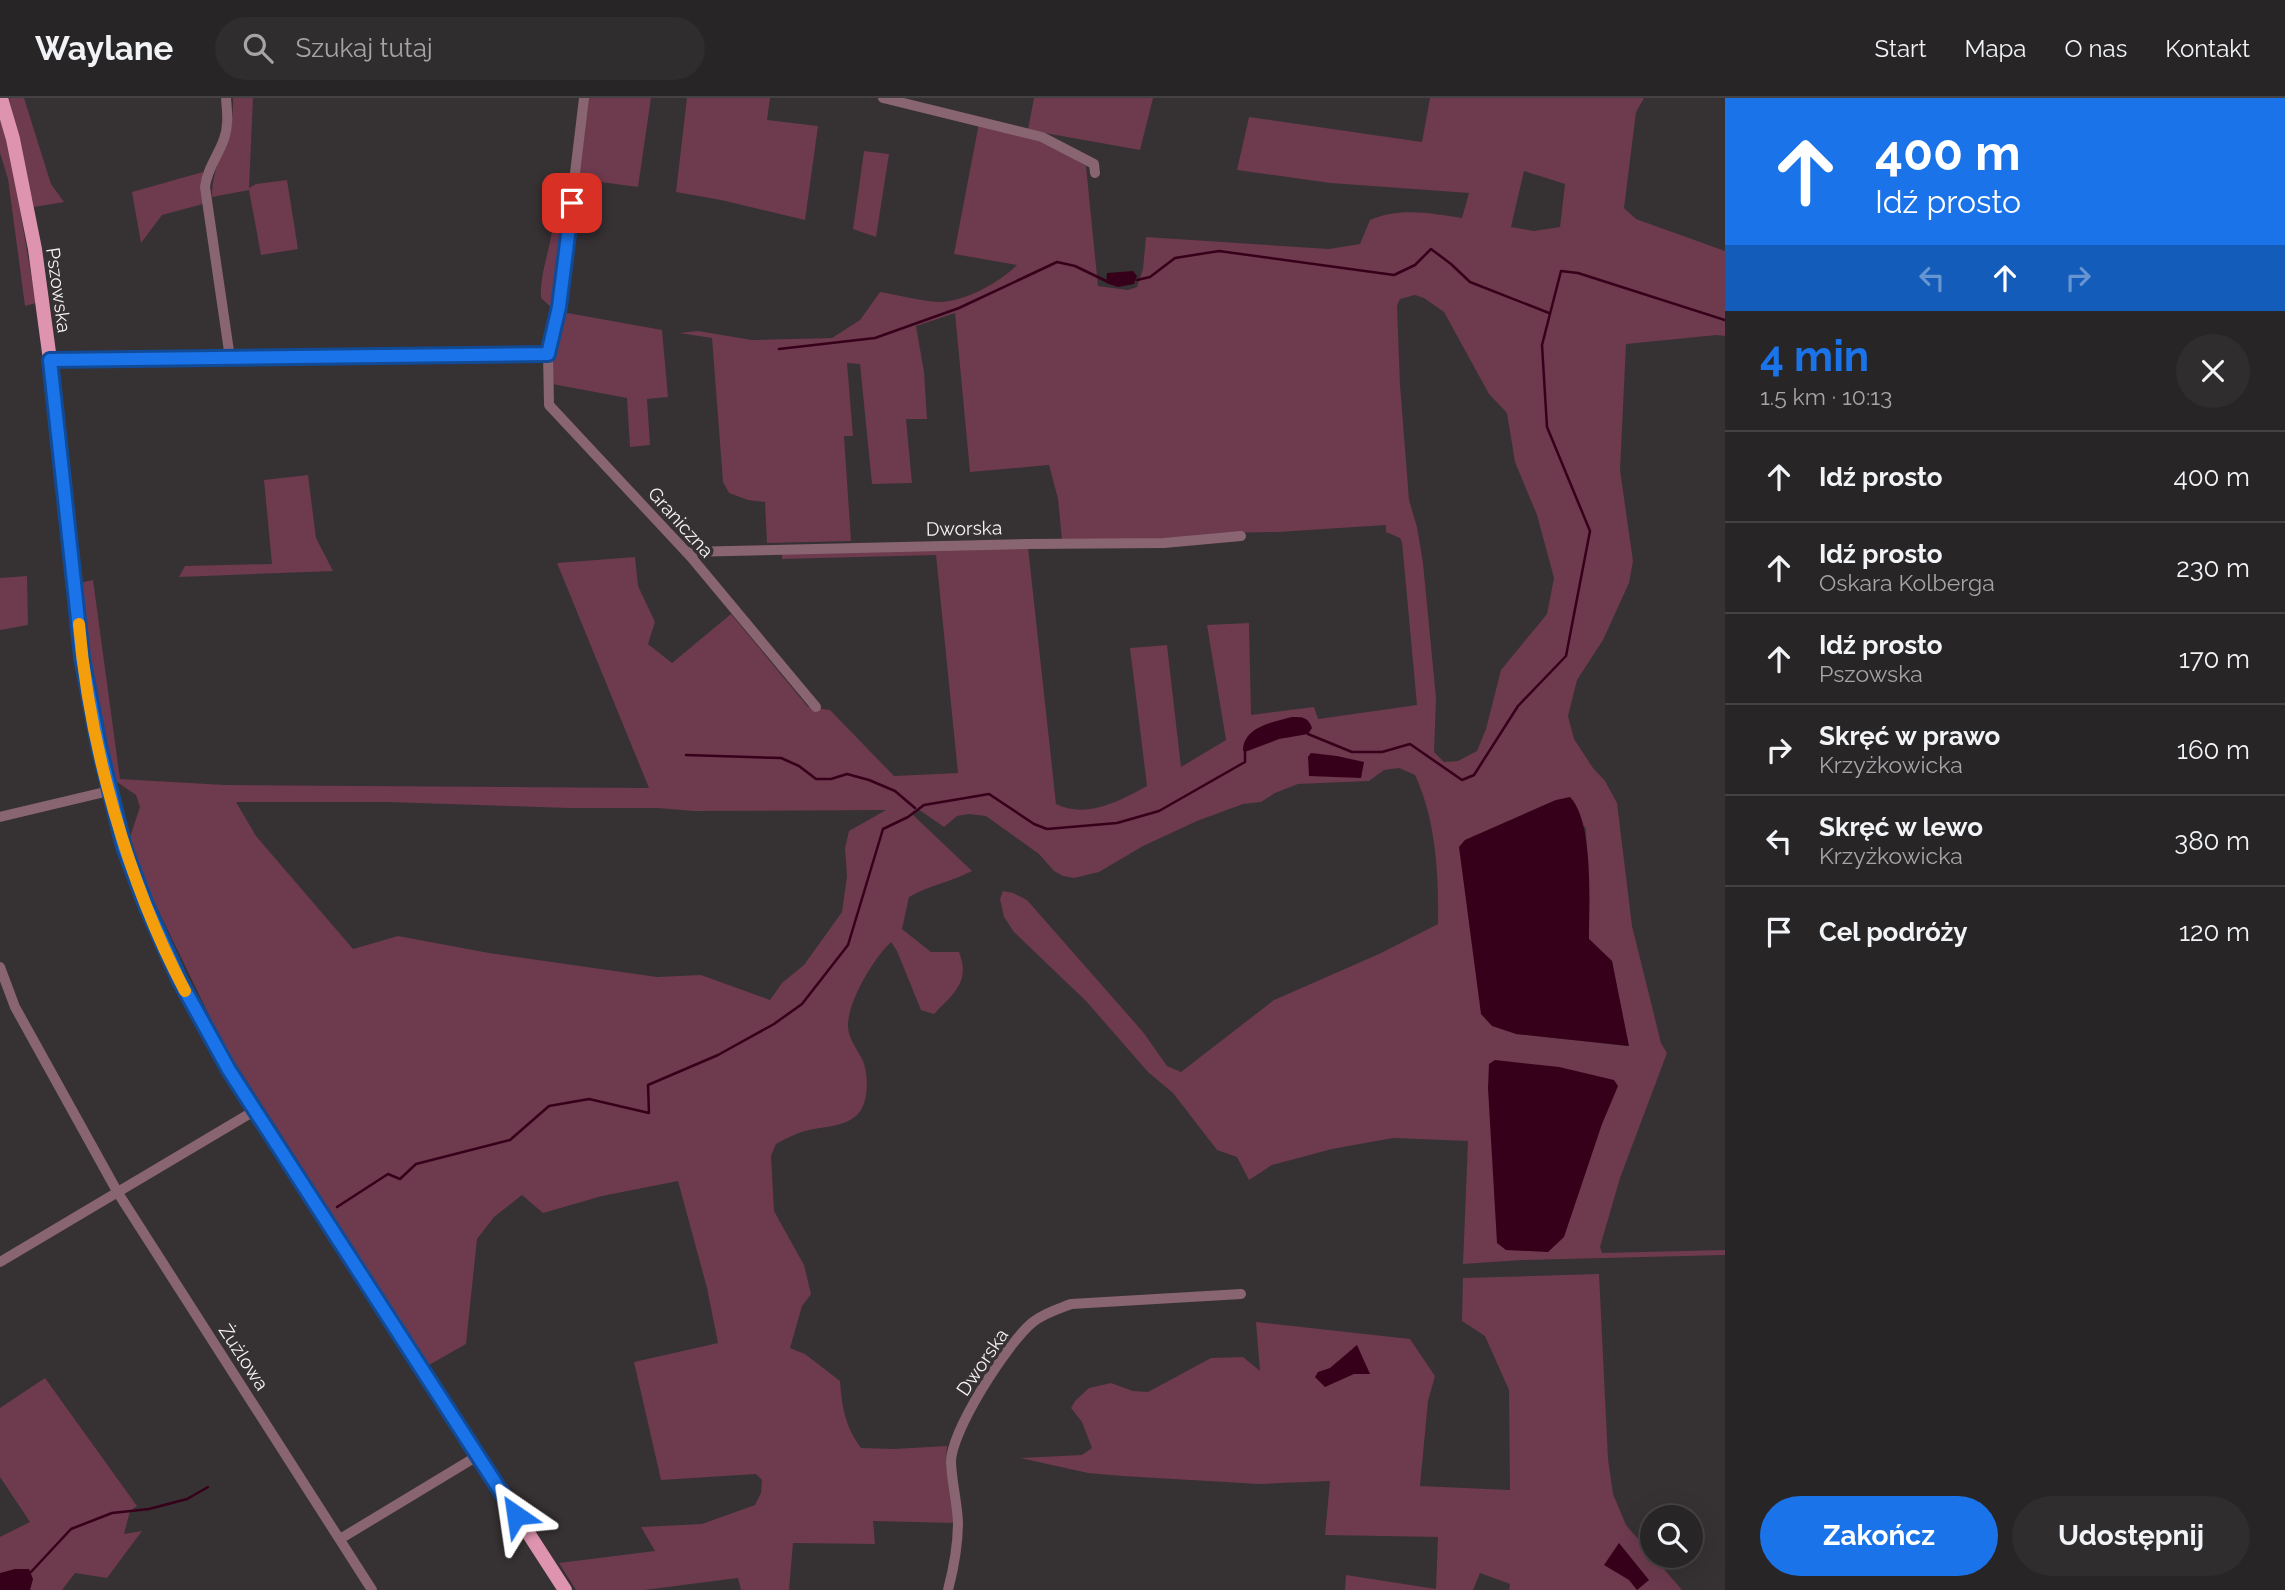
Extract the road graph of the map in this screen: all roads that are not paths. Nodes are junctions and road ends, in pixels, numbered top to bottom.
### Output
1 (1, 98) edge
2 (226, 98) edge
3 (584, 98) edge
4 (883, 98) edge
5 (1095, 173) dead end
6 (548, 354) junction
7 (229, 358) junction
8 (50, 360) junction
9 (1241, 536) dead end
10 (686, 552) junction
11 (816, 707) dead end
12 (109, 791) junction
13 (0, 817) edge
14 (0, 967) edge
15 (254, 1111) junction
16 (118, 1193) junction
17 (0, 1262) edge
18 (1241, 1294) dead end
19 (479, 1455) junction
20 (340, 1539) junction
21 (372, 1590) edge
22 (565, 1590) edge
23 (948, 1590) edge

1 - 8 main road, Pszowska
2 - 7 street
3 - 6 street, Graniczna
4 - 5 street
6 - 7 street
6 - 10 street, Graniczna
7 - 8 street
8 - 12 main road, Pszowska
9 - 10 street, Dworska
10 - 11 street, Graniczna
12 - 13 street
12 - 15 main road, Pszowska
14 - 16 street, Żużlowa
15 - 16 street
15 - 19 main road, Pszowska
16 - 17 street
16 - 20 street, Żużlowa
18 - 23 street, Dworska
19 - 20 street
19 - 22 main road, Pszowska
20 - 21 street, Żużlowa

